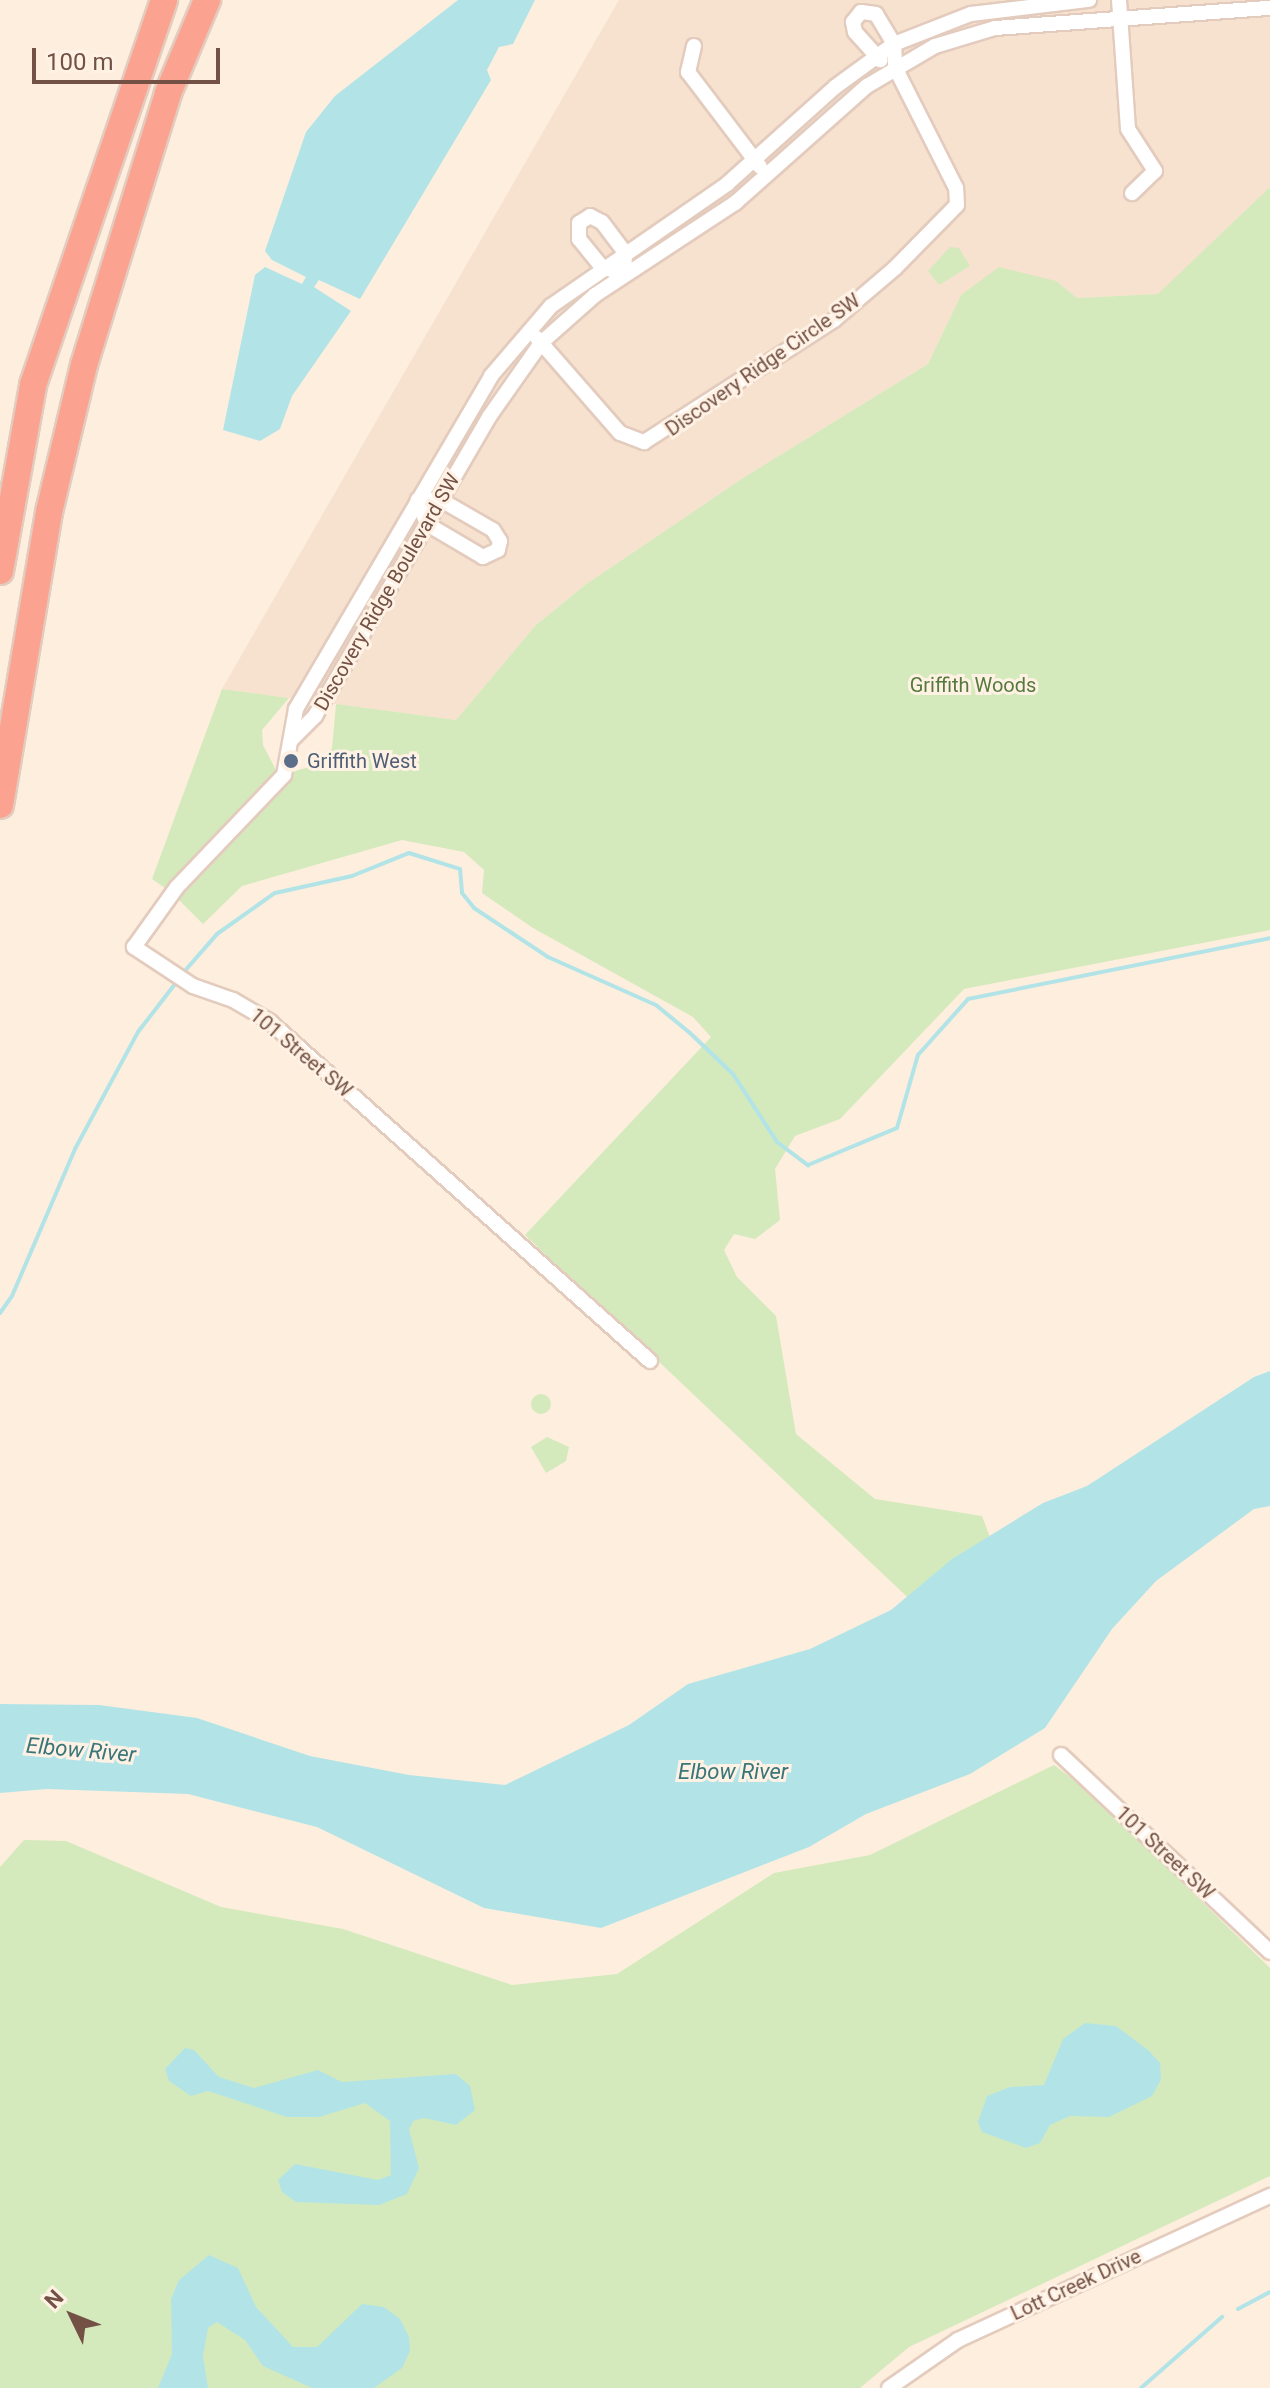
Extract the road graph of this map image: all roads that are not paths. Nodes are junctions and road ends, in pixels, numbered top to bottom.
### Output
1 (164, 0) edge
2 (207, 0) edge
3 (1089, 0) edge
4 (1119, 0) edge
5 (1270, 8) edge
6 (1121, 18) junction
7 (894, 44) junction
8 (694, 46) dead end
9 (874, 57) junction
10 (895, 67) junction
11 (755, 161) junction
12 (768, 177) junction
13 (1132, 193) dead end
14 (625, 252) junction
15 (601, 266) junction
16 (624, 275) junction
17 (528, 328) junction
18 (541, 343) junction
19 (418, 500) junction
20 (441, 500) junction
21 (427, 524) junction
22 (0, 571) edge
23 (292, 739) junction
24 (0, 805) edge
25 (650, 1361) dead end
26 (1061, 1755) dead end
27 (1270, 1952) edge
28 (1270, 2196) edge
29 (889, 2388) edge

1 - 22 highway
2 - 24 highway
3 - 7 street, Discovery Ridge Boulevard SW
4 - 6 street
5 - 6 street, Discovery Ridge Boulevard SW
6 - 10 street, Discovery Ridge Boulevard SW
6 - 13 street
7 - 9 street, Discovery Ridge Boulevard SW
7 - 9 street
7 - 10 street
8 - 11 street
9 - 10 street
9 - 11 street, Discovery Ridge Boulevard SW
10 - 12 street, Discovery Ridge Boulevard SW
10 - 18 street, Discovery Ridge Circle SW
11 - 12 street
11 - 14 street, Discovery Ridge Boulevard SW
12 - 16 street, Discovery Ridge Boulevard SW
14 - 15 street, Discovery Ridge Boulevard SW
14 - 15 street
14 - 16 street
15 - 16 street
15 - 17 street, Discovery Ridge Boulevard SW
16 - 18 street, Discovery Ridge Boulevard SW
17 - 18 street, Discovery Ridge Circle SW
17 - 19 street, Discovery Ridge Boulevard SW
18 - 20 street, Discovery Ridge Boulevard SW
19 - 20 street
19 - 21 street
19 - 23 street, Discovery Ridge Boulevard SW
20 - 21 street, Discovery Ridge Boulevard SW
20 - 21 street
21 - 23 street, Discovery Ridge Boulevard SW
23 - 25 street, 101 Street SW
26 - 27 street, 101 Street SW
28 - 29 street, Lott Creek Drive

